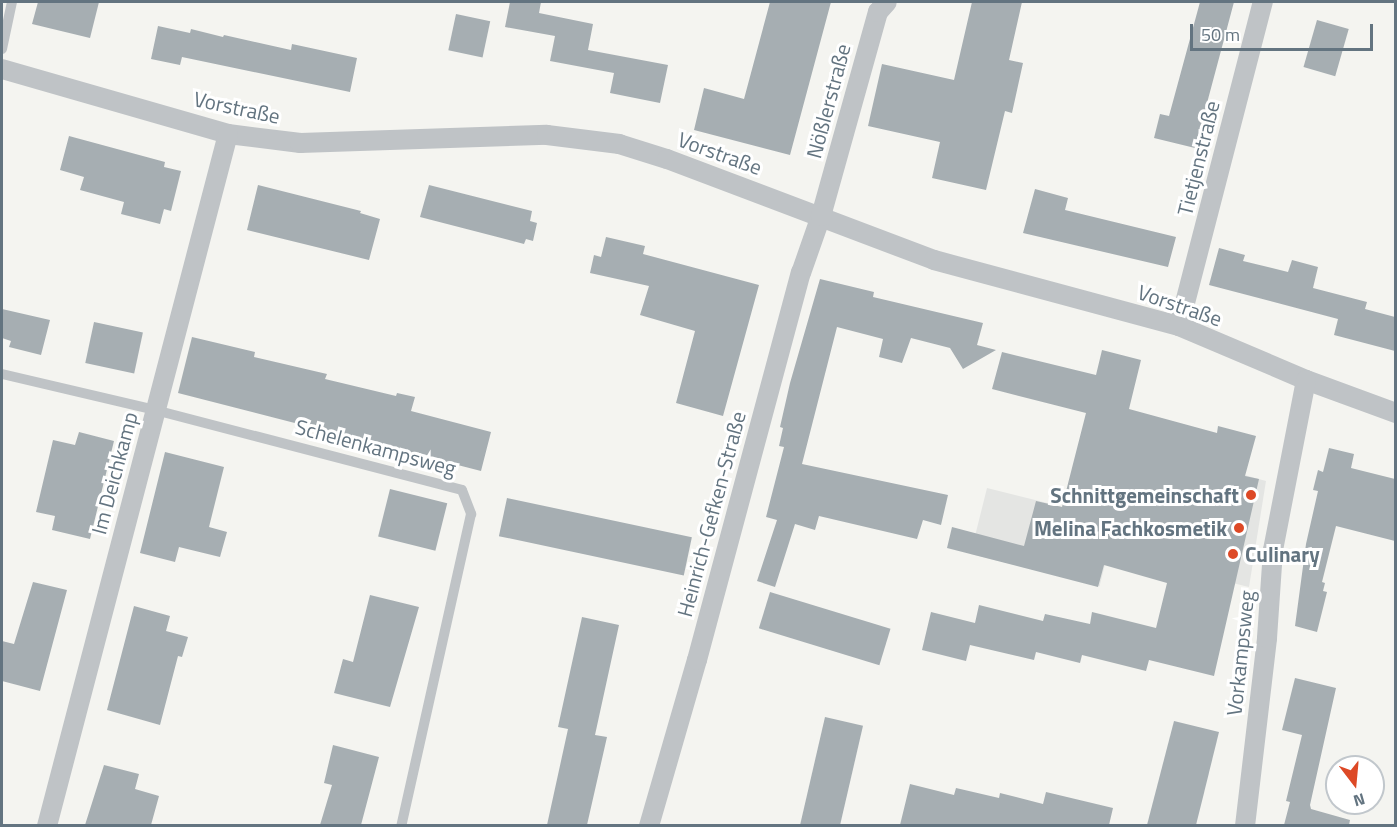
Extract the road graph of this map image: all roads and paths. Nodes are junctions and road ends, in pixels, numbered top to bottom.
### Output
1 (12, 2) edge
2 (886, 2) edge
3 (1263, 2) edge
4 (2, 49) edge
5 (2, 69) edge
6 (228, 134) junction
7 (821, 216) junction
8 (1179, 326) junction
9 (2, 374) edge
10 (1306, 381) junction
11 (155, 410) junction
12 (1395, 413) edge
13 (47, 825) edge
14 (401, 825) edge
15 (649, 825) edge
16 (1245, 825) edge

1 - 4 lane
2 - 7 street, Nößlerstraße
3 - 8 street, Tietjenstraße
5 - 6 street, Vorstraße
6 - 7 street, Vorstraße
6 - 11 street, Im Deichkamp
7 - 8 street, Vorstraße
7 - 15 street, Heinrich-Gefken-Straße
8 - 10 street, Vorstraße
9 - 11 lane
10 - 12 street, Vorstraße
10 - 16 street, Vorkampsweg
11 - 13 street, Im Deichkamp
11 - 14 lane, Schelenkampsweg

